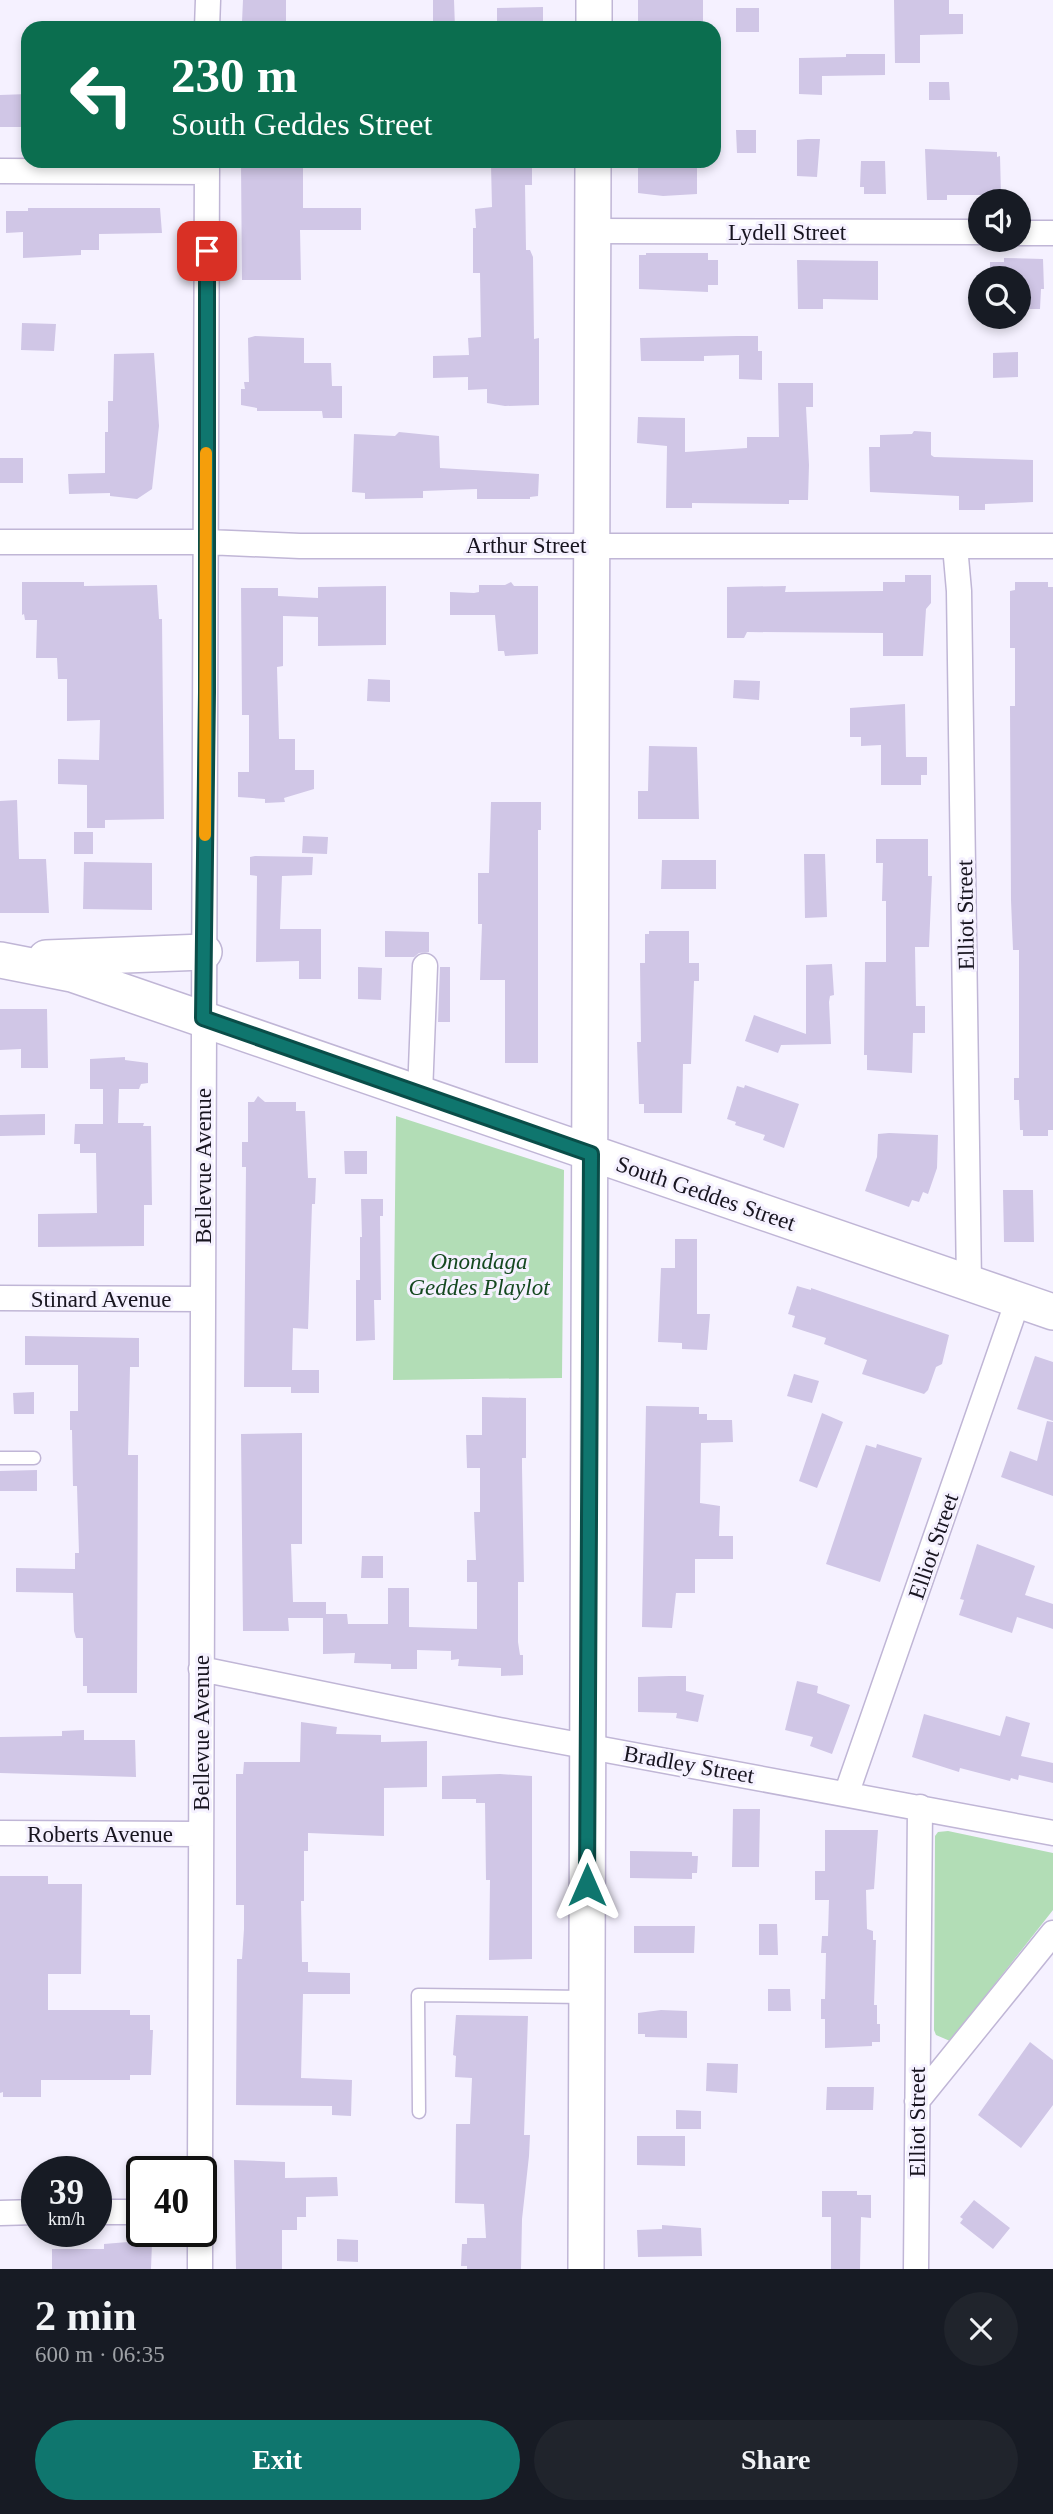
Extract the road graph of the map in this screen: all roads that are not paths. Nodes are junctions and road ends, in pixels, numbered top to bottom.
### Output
1 (208, 0) edge
2 (594, 0) edge
3 (208, 21) edge
4 (594, 21) edge
5 (124, 168) edge
6 (207, 168) edge
7 (593, 168) edge
8 (0, 171) edge
9 (593, 231) junction
10 (968, 232) edge
11 (1031, 233) edge
12 (1053, 233) edge
13 (0, 542) edge
14 (206, 542) junction
15 (592, 544) junction
16 (955, 546) junction
17 (1053, 546) edge
18 (204, 952) junction
19 (5, 960) edge
20 (425, 966) dead end
21 (203, 1018) junction
22 (420, 1094) junction
23 (591, 1154) junction
24 (969, 1284) junction
25 (0, 1298) edge
26 (203, 1299) junction
27 (1018, 1300) junction
28 (1053, 1312) edge
29 (0, 1458) edge
30 (34, 1458) dead end
31 (201, 1669) junction
32 (588, 1745) junction
33 (847, 1792) junction
34 (920, 1807) junction
35 (0, 1833) edge
36 (1053, 1833) edge
37 (200, 1834) junction
38 (1053, 1933) edge
39 (587, 1997) junction
40 (917, 2101) junction
41 (419, 2112) dead end
42 (200, 2156) edge
43 (21, 2212) edge
44 (0, 2213) edge
45 (200, 2247) edge
46 (201, 2269) edge
47 (586, 2269) edge
48 (916, 2269) edge

1 - 3 street
2 - 4 main road
5 - 8 street
6 - 14 street, Bellevue Avenue
7 - 9 main road
9 - 10 street, Lydell Street
9 - 15 main road
11 - 12 street
13 - 14 street, Arthur Street
14 - 15 street, Arthur Street
14 - 18 street, Bellevue Avenue
15 - 16 street, Arthur Street
15 - 23 main road
16 - 17 street, Arthur Street
16 - 24 street, Elliot Street
18 - 19 main road
18 - 21 street, Bellevue Avenue
19 - 21 main road, South Geddes Street
20 - 22 street
21 - 22 main road, South Geddes Street
21 - 26 street, Bellevue Avenue
22 - 23 main road, South Geddes Street
23 - 24 main road, South Geddes Street
23 - 32 main road
24 - 27 main road, South Geddes Street
25 - 26 street, Stinard Avenue
26 - 31 street, Bellevue Avenue
27 - 28 main road, South Geddes Street
27 - 33 street, Elliot Street
29 - 30 lane
31 - 32 street, Bradley Street
31 - 37 street, Bellevue Avenue
32 - 33 street, Bradley Street
32 - 39 main road
33 - 34 street, Bradley Street
34 - 36 street, Bradley Street
34 - 40 street, Elliot Street
35 - 37 street, Roberts Avenue
37 - 42 street, Bellevue Avenue
38 - 40 street
39 - 41 lane
39 - 47 main road
40 - 48 street, Elliot Street
43 - 44 street
45 - 46 street

